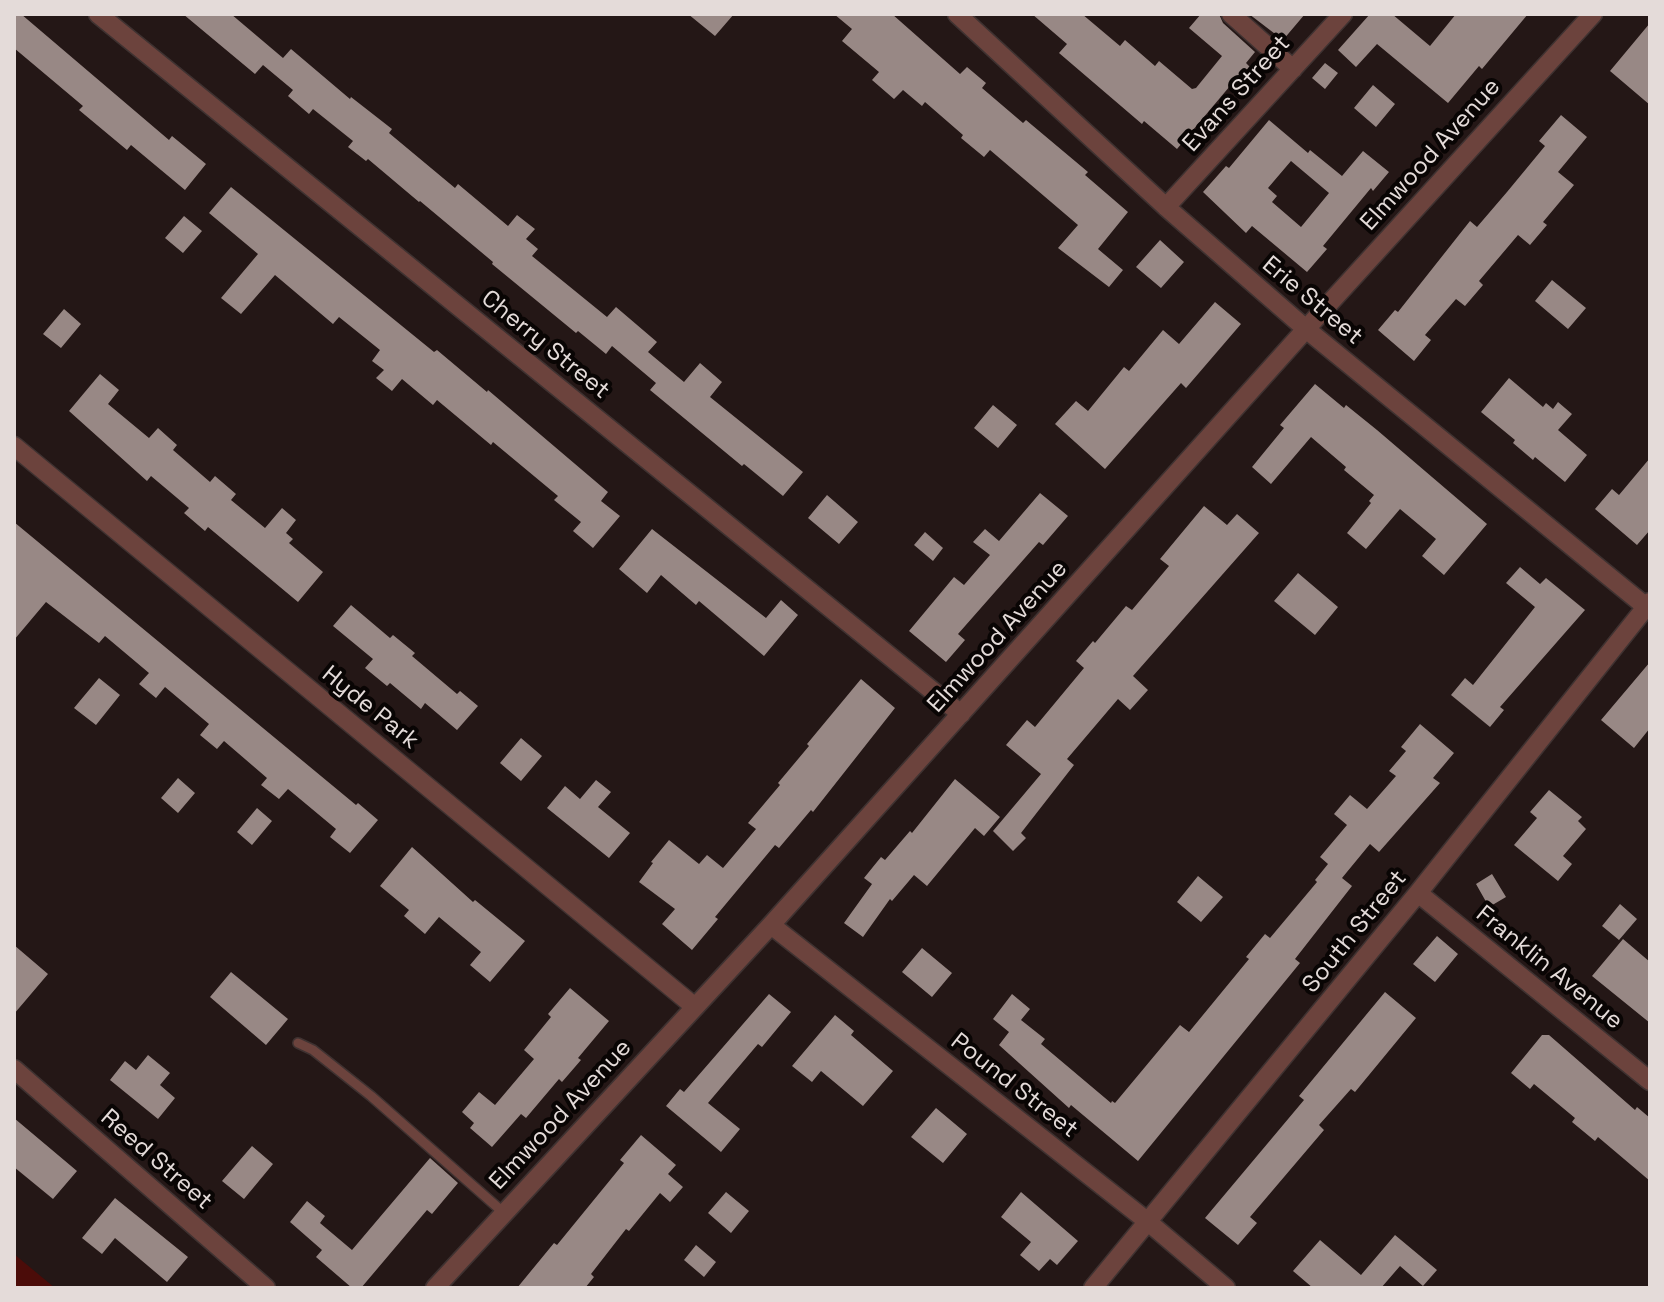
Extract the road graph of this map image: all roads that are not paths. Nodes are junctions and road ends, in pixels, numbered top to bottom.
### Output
1 (98, 14) edge
2 (957, 14) edge
3 (1231, 14) edge
4 (1343, 14) edge
5 (1593, 14) edge
6 (1293, 69) junction
7 (1166, 207) junction
8 (1306, 329) junction
9 (14, 446) edge
10 (1649, 606) edge
11 (961, 714) junction
12 (1418, 893) junction
13 (771, 925) junction
14 (695, 1007) junction
15 (298, 1043) dead end
16 (14, 1069) edge
17 (1650, 1081) edge
18 (504, 1213) junction
19 (1147, 1221) junction
20 (266, 1288) edge
21 (435, 1288) edge
22 (1093, 1288) edge
23 (1226, 1288) edge

1 - 11 street, Cherry Street
2 - 7 street, Erie Street
3 - 6 street
4 - 6 street, Evans Street
5 - 8 street, Elmwood Avenue
6 - 7 street, Evans Street
7 - 8 street, Erie Street
8 - 10 street, Erie Street
8 - 11 street, Elmwood Avenue
9 - 14 street, Hyde Park
10 - 12 street, South Street
11 - 13 street, Elmwood Avenue
12 - 17 street, Franklin Avenue
12 - 19 street, South Street
13 - 14 street, Elmwood Avenue
13 - 19 street, Pound Street
14 - 18 street, Elmwood Avenue
15 - 18 lane
16 - 20 street, Reed Street
18 - 21 street, Elmwood Avenue
19 - 22 street, South Street
19 - 23 street, Pound Street

